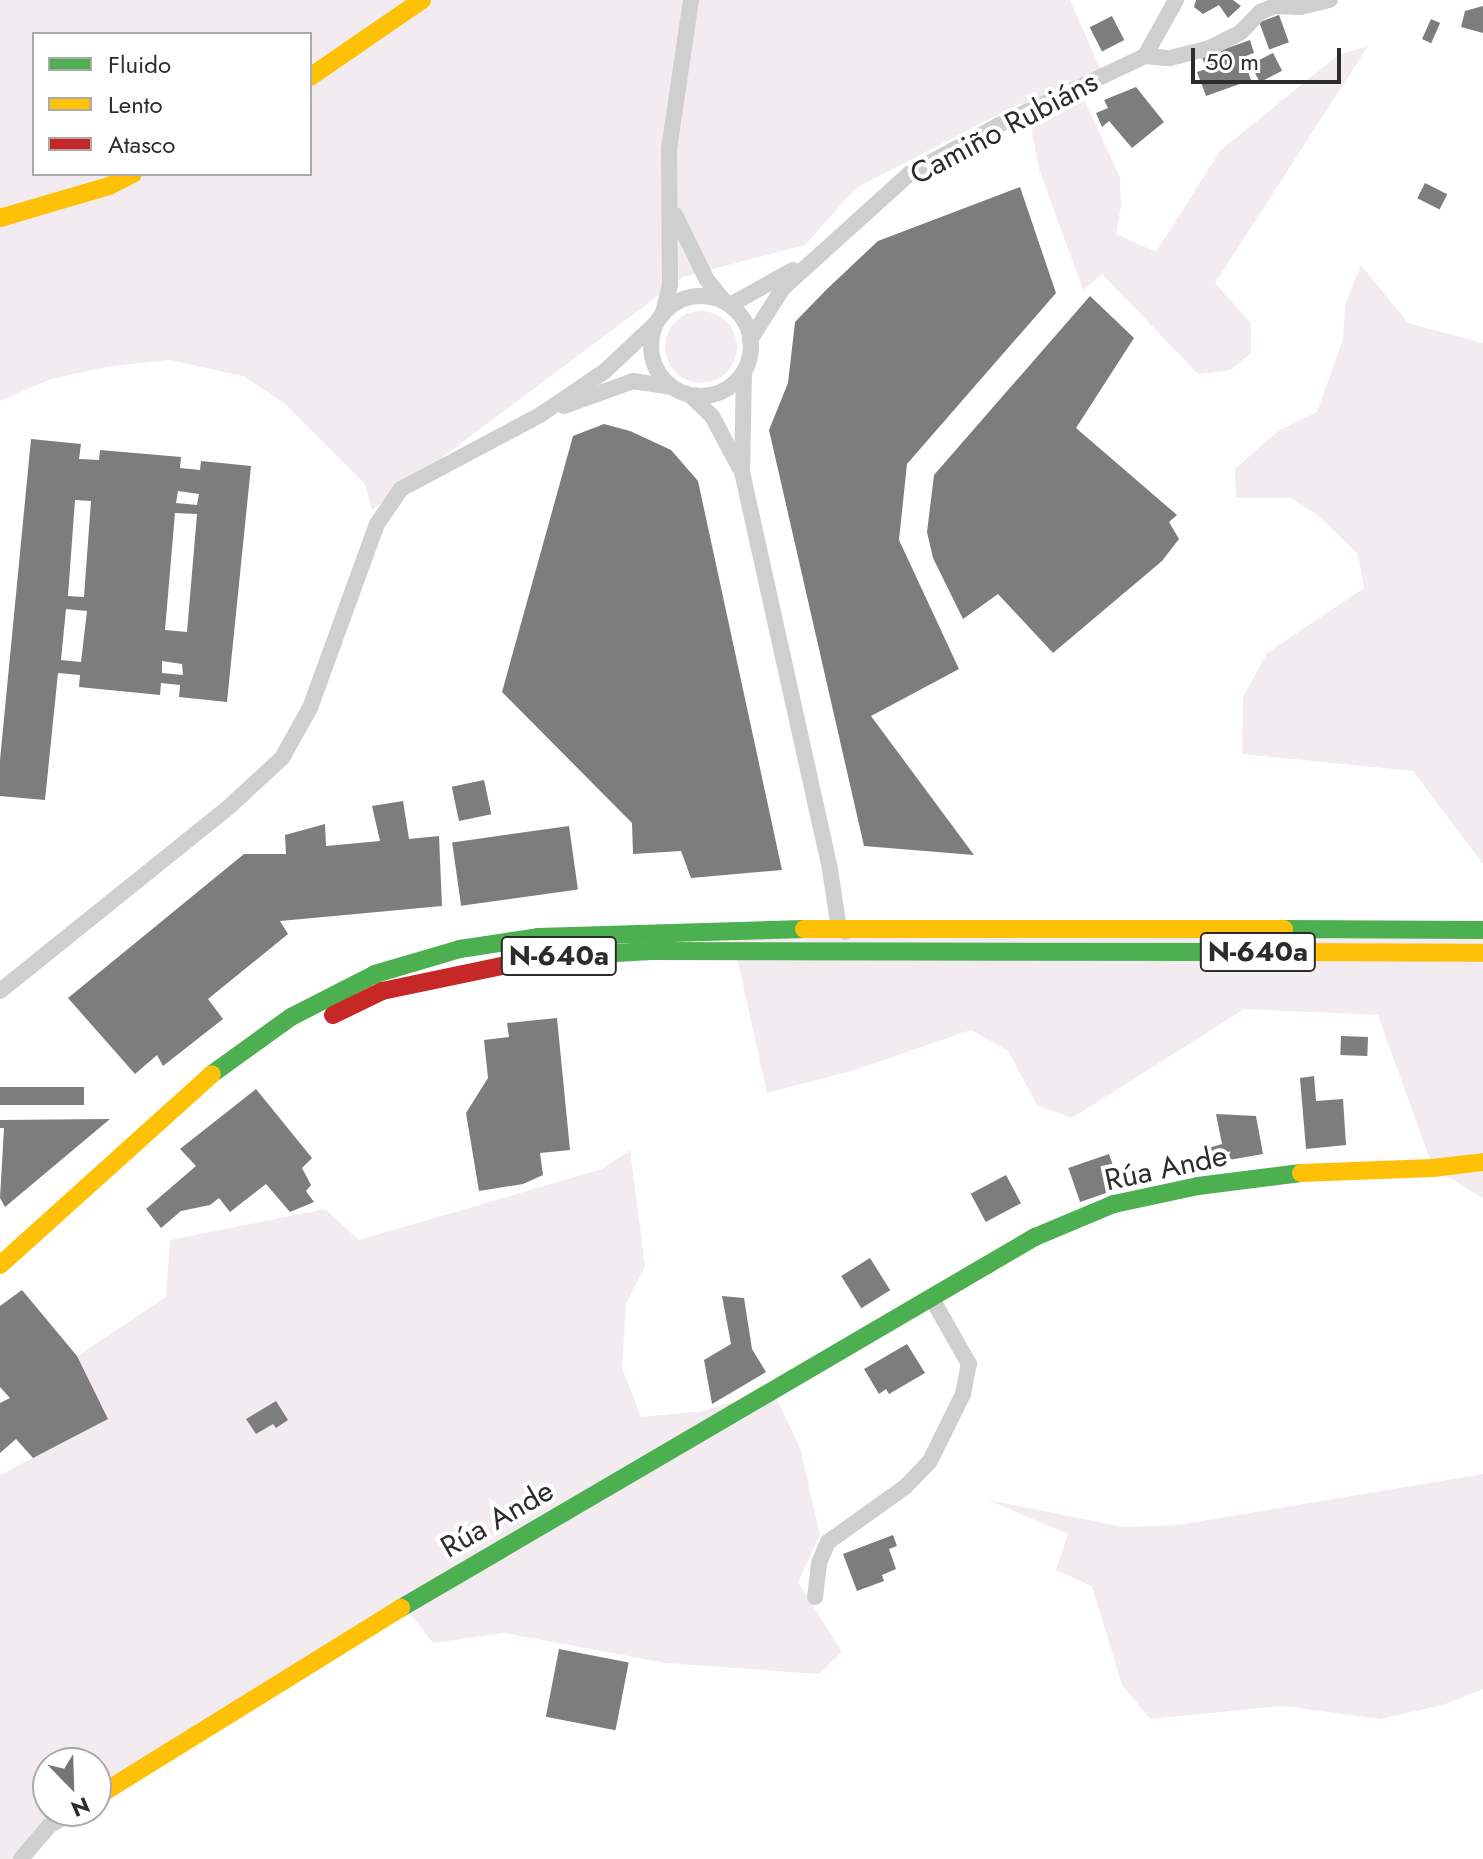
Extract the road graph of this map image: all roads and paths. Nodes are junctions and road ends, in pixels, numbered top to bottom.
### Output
1 (422, 0) edge
2 (691, 0) edge
3 (1176, 0) edge
4 (1330, 0) edge
5 (1145, 56) junction
6 (312, 76) edge
7 (129, 176) edge
8 (671, 202) junction
9 (0, 218) edge
10 (834, 242) junction
11 (727, 304) junction
12 (659, 318) junction
13 (750, 340) junction
14 (744, 371) junction
15 (671, 387) junction
16 (690, 395) junction
17 (540, 415) junction
18 (742, 472) junction
19 (839, 928) junction
20 (1483, 930) edge
21 (1033, 952) junction
22 (1483, 953) edge
23 (538, 957) junction
24 (0, 991) edge
25 (134, 1147) junction
26 (1483, 1162) edge
27 (0, 1265) edge
28 (931, 1297) junction
29 (815, 1597) dead end
30 (112, 1787) edge
31 (48, 1827) edge
32 (21, 1859) edge

1 - 6 main road
2 - 8 street
3 - 5 street
4 - 5 street
5 - 10 street, Camiño Rubiáns
7 - 9 main road
8 - 11 street
8 - 12 street
10 - 11 street
10 - 13 street
11 - 12 street
11 - 13 street
12 - 15 street
12 - 17 street
13 - 14 street
14 - 16 street
14 - 18 street
15 - 16 street
15 - 17 street
16 - 18 street
17 - 24 street
18 - 19 street
19 - 20 main road, N-640a
19 - 21 street
19 - 23 street
19 - 25 main road, N-640a
21 - 22 main road, N-640a
21 - 23 main road, N-640a
23 - 25 main road, N-640a
25 - 27 main road, N-640a
26 - 28 main road, Rúa Ande
28 - 29 street
28 - 30 main road, Rúa Ande
31 - 32 street

